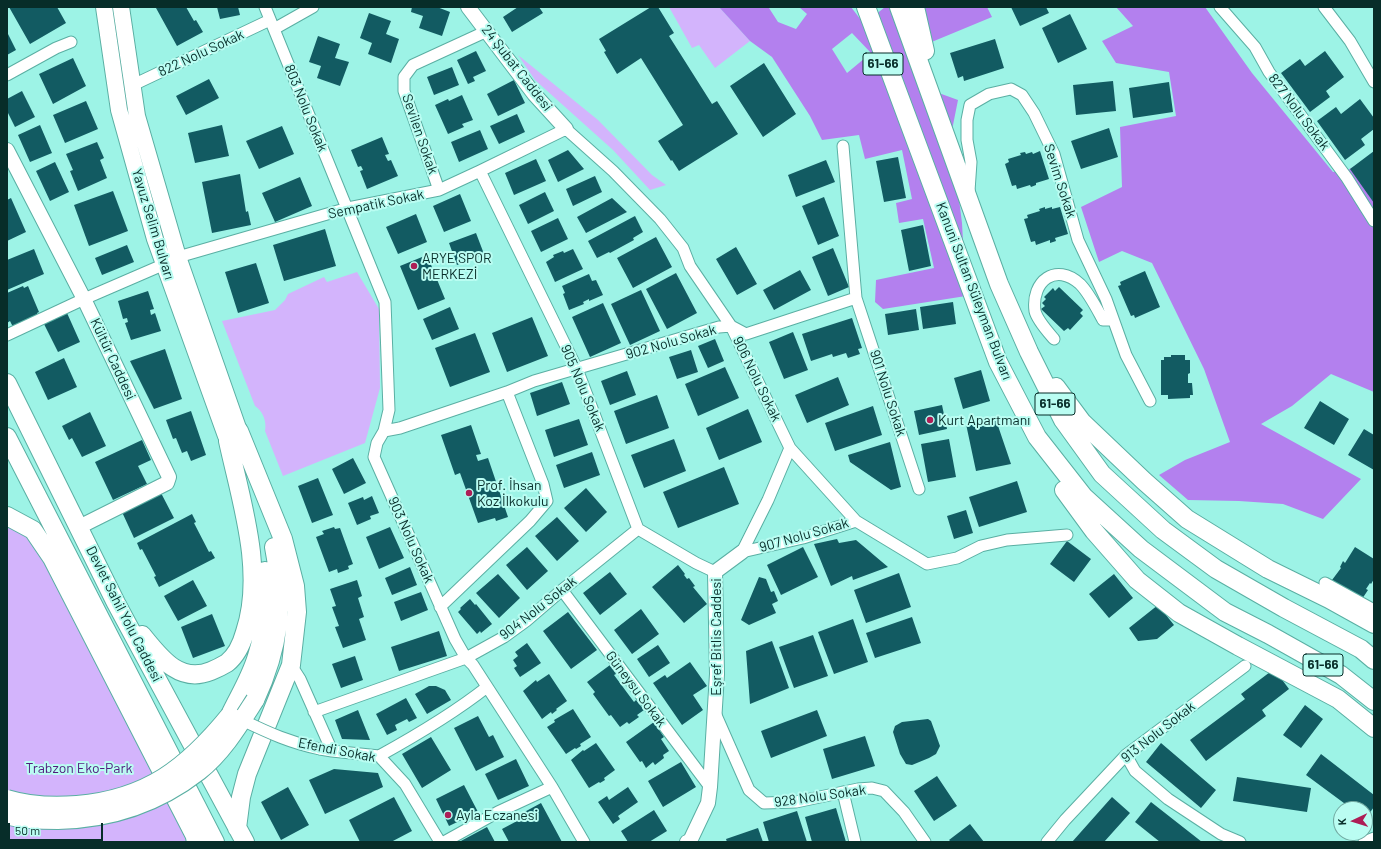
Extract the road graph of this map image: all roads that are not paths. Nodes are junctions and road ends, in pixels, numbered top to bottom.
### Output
1 (104, 7) edge
2 (121, 7) edge
3 (313, 7) edge
4 (468, 7) edge
5 (853, 7) edge
6 (866, 7) edge
7 (899, 7) edge
8 (915, 7) edge
9 (1220, 7) edge
10 (1324, 7) edge
11 (270, 15) edge
12 (487, 31) junction
13 (71, 42) dead end
14 (7, 75) edge
15 (1374, 82) edge
16 (132, 86) junction
17 (938, 117) junction
18 (910, 123) junction
19 (566, 129) junction
20 (843, 146) dead end
21 (7, 150) edge
22 (480, 171) junction
23 (439, 190) junction
24 (968, 198) junction
25 (348, 208) junction
26 (1374, 221) edge
27 (178, 257) junction
28 (165, 266) junction
29 (972, 292) junction
30 (856, 298) junction
31 (84, 299) junction
32 (1113, 320) junction
33 (731, 326) junction
34 (7, 335) edge
35 (1054, 339) dead end
36 (1029, 352) junction
37 (577, 369) junction
38 (7, 383) edge
39 (506, 392) junction
40 (1150, 401) dead end
41 (384, 430) junction
42 (231, 436) junction
43 (7, 437) edge
44 (790, 448) junction
45 (919, 489) dead end
46 (7, 516) edge
47 (856, 521) junction
48 (79, 527) junction
49 (638, 528) junction
50 (1067, 535) dead end
51 (742, 552) junction
52 (715, 572) junction
53 (1325, 584) dead end
54 (562, 590) junction
55 (116, 603) junction
56 (440, 607) junction
57 (1374, 610) edge
58 (1374, 624) edge
59 (466, 658) junction
60 (1374, 660) edge
61 (291, 665) junction
62 (1244, 666) dead end
63 (487, 687) junction
64 (1374, 701) edge
65 (314, 712) junction
66 (715, 713) junction
67 (236, 717) junction
68 (1374, 728) edge
69 (332, 751) junction
70 (1126, 755) junction
71 (379, 756) junction
72 (552, 787) junction
73 (710, 787) junction
74 (843, 792) junction
75 (7, 799) edge
76 (7, 815) edge
77 (241, 835) edge
78 (1374, 838) edge
79 (197, 841) edge
80 (215, 842) edge
81 (440, 842) edge
82 (444, 842) edge
83 (584, 842) edge
84 (689, 842) edge
85 (855, 842) edge
86 (925, 842) edge
87 (1047, 842) edge
88 (1240, 842) edge
89 (1364, 842) edge

1 - 28 main road, Yavuz Selim Bulvarı
2 - 16 main road, Yavuz Selim Bulvarı
3 - 11 street, 822 Nolu Sokak
4 - 12 street, 24 Şubat Caddesi
5 - 18 main road, 61-66
6 - 18 main road, Kanuni Sultan Süleyman Bulvarı / 61-66
7 - 17 main road, Kanuni Sultan Süleyman Bulvarı / 61-66
8 - 17 main road, 61-66
9 - 26 street, 827 Nolu Sokak
10 - 15 street
11 - 16 street, 822 Nolu Sokak
11 - 25 street, 803 Nolu Sokak
12 - 19 street, 24 Şubat Caddesi
12 - 23 street, Sevilen Sokak
13 - 14 street
16 - 27 main road, Yavuz Selim Bulvarı
17 - 24 main road, Kanuni Sultan Süleyman Bulvarı / 61-66
18 - 29 main road, Kanuni Sultan Süleyman Bulvarı / 61-66
19 - 22 street, Sempatik Sokak
19 - 33 street, 906 Nolu Sokak
20 - 30 street
21 - 31 street, Kültür Caddesi
22 - 23 street, Sempatik Sokak
22 - 37 street, 905 Nolu Sokak
23 - 25 street, Sempatik Sokak
24 - 32 street, Sevim Sokak
24 - 36 main road, Kanuni Sultan Süleyman Bulvarı / 61-66
25 - 27 street, Sempatik Sokak
25 - 41 street, 903 Nolu Sokak
27 - 42 main road, Yavuz Selim Bulvarı
28 - 31 street
28 - 42 main road, Yavuz Selim Bulvarı
29 - 64 main road, Kanuni Sultan Süleyman Bulvarı / 61-66
29 - 68 main road, 61-66
30 - 33 street, 902 Nolu Sokak
30 - 45 street, 901 Nolu Sokak
31 - 34 street
31 - 48 street, Kültür Caddesi
32 - 35 street
32 - 40 street, Sevim Sokak
33 - 37 street, 902 Nolu Sokak
33 - 44 street, 906 Nolu Sokak
36 - 58 main road, 61-66
36 - 60 main road, Kanuni Sultan Süleyman Bulvarı / 61-66
37 - 39 street, 902 Nolu Sokak
37 - 49 street, 905 Nolu Sokak
38 - 48 main road, Devlet Sahil Yolu Caddesi
39 - 41 street, 902 Nolu Sokak
39 - 56 street
41 - 56 street, 903 Nolu Sokak
42 - 55 main road
42 - 61 main road
42 - 67 main road
42 - 67 main road, bridge
43 - 80 main road, Devlet Sahil Yolu Caddesi
44 - 47 street, 906 Nolu Sokak
44 - 51 street, Eşref Bitlis Caddesi
46 - 79 main road
47 - 50 street, 907 Nolu Sokak
47 - 51 street, 907 Nolu Sokak
48 - 55 main road, Devlet Sahil Yolu Caddesi
49 - 52 street
49 - 54 street, 904 Nolu Sokak
51 - 52 street, Eşref Bitlis Caddesi
52 - 66 street, Eşref Bitlis Caddesi
53 - 57 street
54 - 59 street, 904 Nolu Sokak
54 - 73 street, Güneysu Sokak
55 - 77 main road, Devlet Sahil Yolu Caddesi
56 - 59 street, 903 Nolu Sokak
59 - 63 street, 903 Nolu Sokak
59 - 65 street, 904 Nolu Sokak
61 - 65 street
61 - 77 main road
62 - 70 street, 913 Nolu Sokak
63 - 71 street
63 - 72 street, 903 Nolu Sokak
65 - 69 street
66 - 73 street, Eşref Bitlis Caddesi
66 - 74 street, 928 Nolu Sokak
67 - 69 street, Efendi Sokak, bridge
67 - 75 main road, bridge
67 - 76 main road, bridge
69 - 71 street, Efendi Sokak
70 - 87 street, 913 Nolu Sokak
70 - 88 street
71 - 81 street, Efendi Sokak
72 - 82 street
72 - 83 street, 903 Nolu Sokak
73 - 84 street, Eşref Bitlis Caddesi
74 - 85 street
74 - 86 street, 928 Nolu Sokak
78 - 89 street

